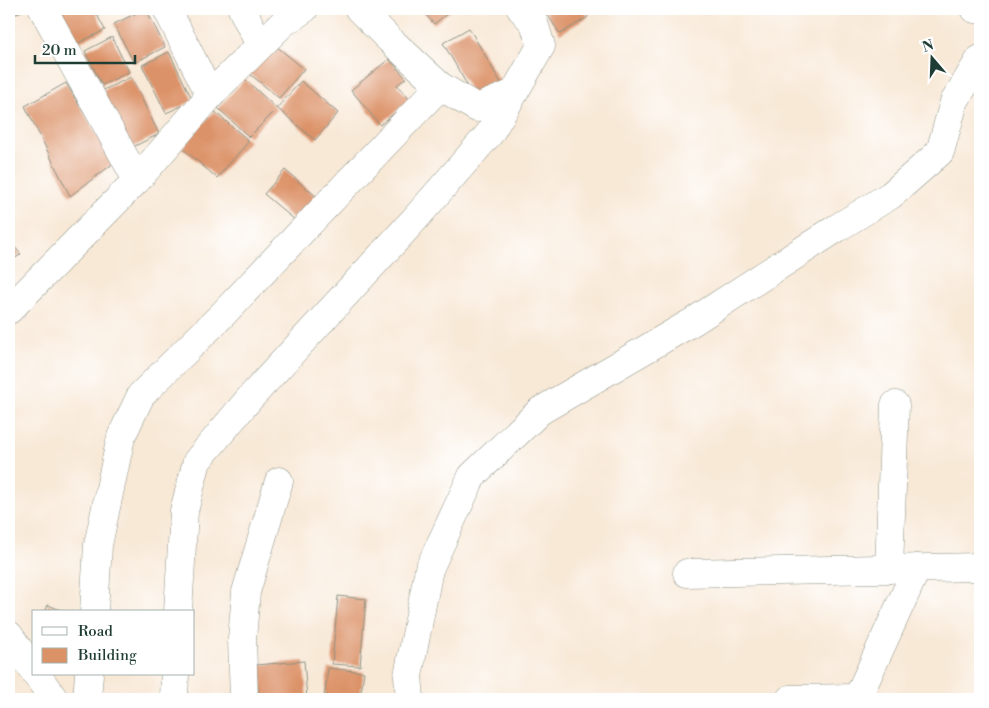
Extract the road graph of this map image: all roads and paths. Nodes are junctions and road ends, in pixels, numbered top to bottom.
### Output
1 (43, 9) edge
2 (167, 9) edge
3 (242, 9) edge
4 (304, 9) edge
5 (358, 9) edge
6 (521, 9) edge
7 (975, 9) edge
8 (980, 9) edge
9 (260, 45) junction
10 (980, 59) edge
11 (440, 86) junction
12 (514, 93) junction
13 (210, 96) junction
14 (137, 180) junction
15 (9, 310) edge
16 (895, 405) dead end
17 (279, 481) dead end
18 (980, 567) edge
19 (917, 568) junction
20 (889, 569) junction
21 (687, 573) dead end
22 (94, 610) edge
23 (178, 610) edge
24 (9, 635) edge
25 (32, 668) edge
26 (37, 676) edge
27 (89, 676) edge
28 (174, 676) edge
29 (857, 698) edge
30 (54, 699) edge
31 (87, 699) edge
32 (174, 699) edge
33 (244, 699) edge
34 (410, 699) edge
35 (790, 699) edge

1 - 14 street
2 - 13 street
3 - 9 street
4 - 9 street
5 - 11 street
6 - 12 street
7 - 8 street
9 - 13 street
10 - 34 street
11 - 12 street
11 - 22 street
12 - 23 street
13 - 14 street
14 - 15 street
16 - 20 street
17 - 33 street
18 - 19 street
19 - 20 street
19 - 29 street
20 - 21 street
24 - 25 street
26 - 30 street
27 - 31 street
28 - 32 street
29 - 35 street

